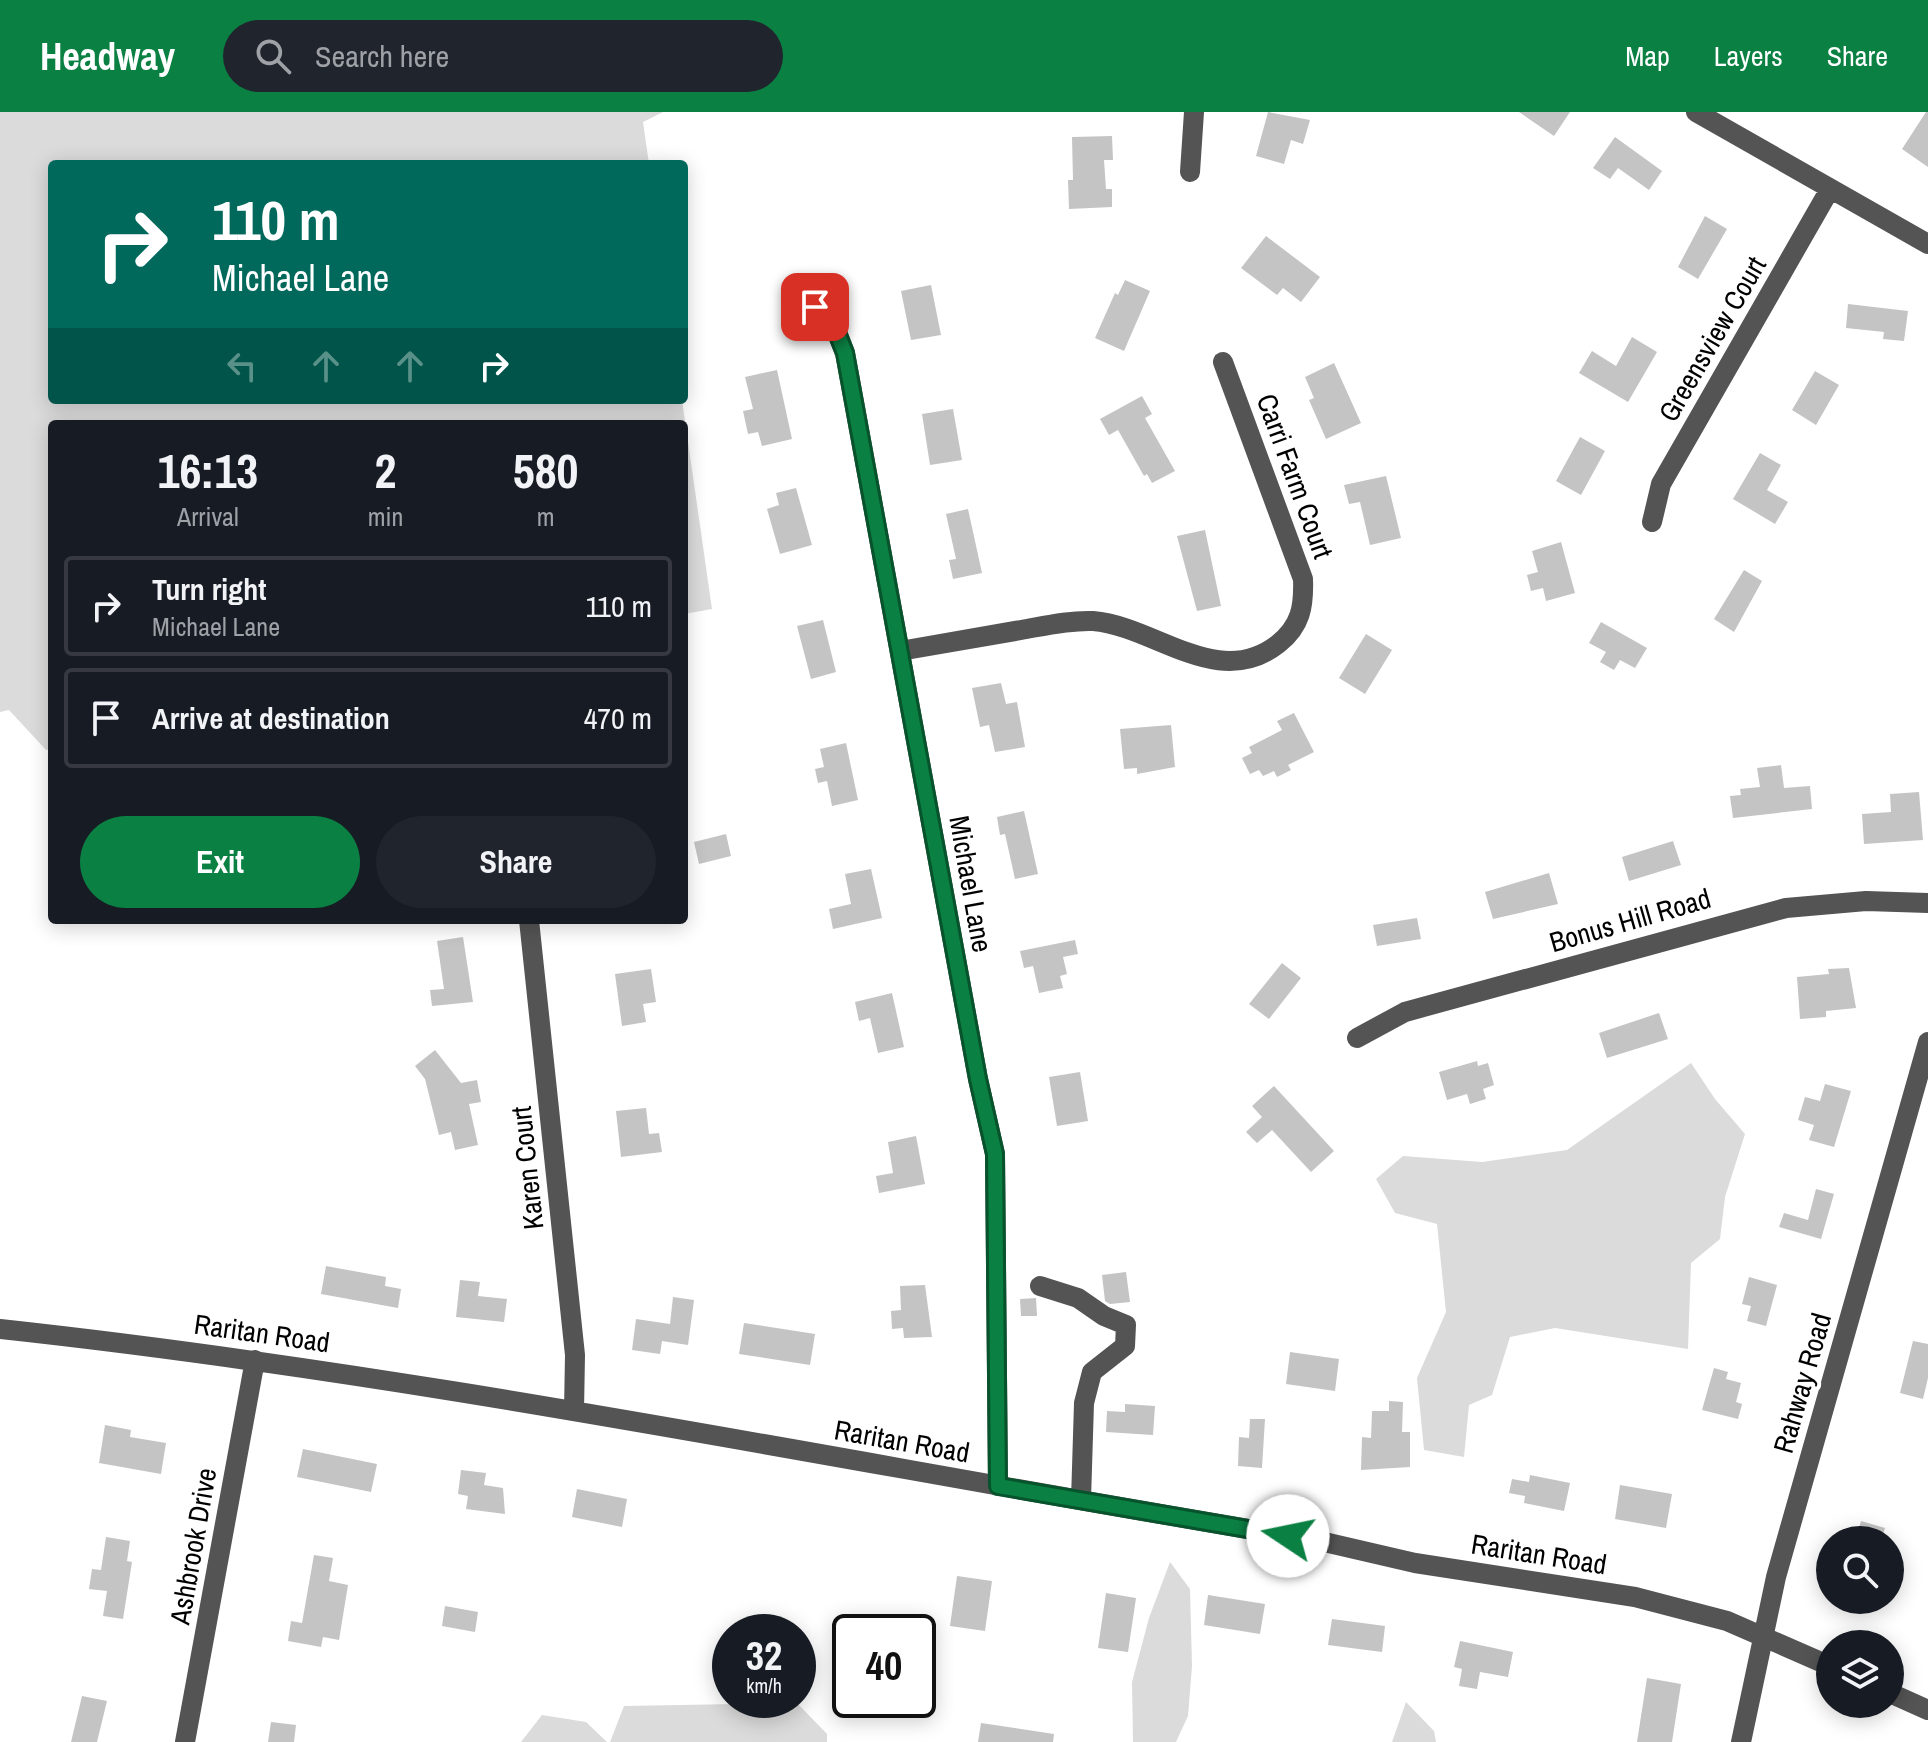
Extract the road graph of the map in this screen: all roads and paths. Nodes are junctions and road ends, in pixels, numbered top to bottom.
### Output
1 (1194, 112) edge
2 (1696, 112) edge
3 (1190, 172) dead end
4 (1830, 189) junction
5 (1928, 244) edge
6 (815, 307) dead end
7 (1223, 362) dead end
8 (1652, 522) dead end
9 (900, 651) junction
10 (1928, 903) edge
11 (529, 924) edge
12 (1357, 1038) dead end
13 (1928, 1042) edge
14 (1040, 1286) dead end
15 (0, 1329) edge
16 (255, 1360) junction
17 (574, 1411) junction
18 (998, 1486) junction
19 (1081, 1500) junction
20 (1761, 1635) junction
21 (1816, 1660) edge
22 (1904, 1699) edge
23 (1928, 1710) edge
24 (185, 1742) edge
25 (1741, 1742) edge

1 - 3 street
2 - 4 street
4 - 5 street
4 - 8 street, Greensview Court
6 - 9 street, Michael Lane
7 - 9 street, Carri Farm Court
9 - 18 street, Michael Lane
10 - 12 street, Bonus Hill Road
11 - 17 street, Karen Court
13 - 20 street, Rahway Road
14 - 19 street
15 - 16 street, Raritan Road
16 - 17 street, Raritan Road
16 - 24 street, Ashbrook Drive
17 - 18 street, Raritan Road
18 - 19 street, Raritan Road
19 - 20 street, Raritan Road
20 - 21 street, Raritan Road
20 - 25 street, Rahway Road
22 - 23 street

